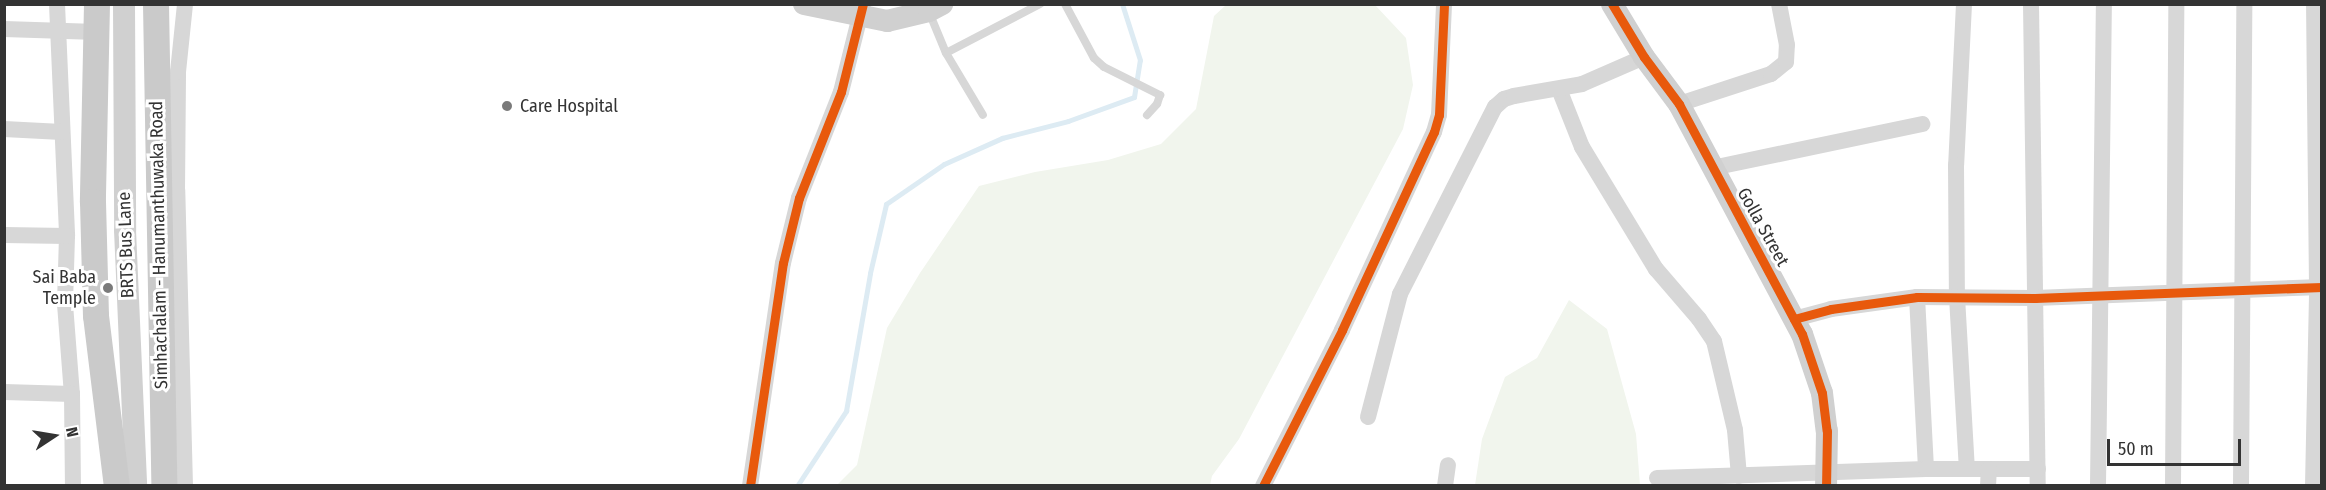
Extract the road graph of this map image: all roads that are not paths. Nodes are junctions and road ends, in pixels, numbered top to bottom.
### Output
1 (57, 4) edge
2 (98, 4) edge
3 (124, 4) edge
4 (156, 4) edge
5 (185, 4) edge
6 (804, 4) edge
7 (1040, 4) edge
8 (1065, 4) edge
9 (1444, 4) edge
10 (1612, 4) edge
11 (1779, 4) edge
12 (1964, 4) edge
13 (2031, 4) edge
14 (2104, 4) edge
15 (2176, 4) edge
16 (2244, 4) edge
17 (2314, 4) edge
18 (935, 8) edge
19 (862, 11) edge
20 (4, 29) edge
21 (57, 32) junction
22 (98, 32) junction
23 (946, 53) junction
24 (1644, 57) junction
25 (1559, 89) junction
26 (1679, 104) junction
27 (983, 115) dead end
28 (1147, 115) dead end
29 (1922, 124) dead end
30 (4, 129) edge
31 (62, 132) junction
32 (1712, 168) junction
33 (4, 235) edge
34 (67, 236) junction
35 (2319, 287) edge
36 (2244, 289) junction
37 (2173, 291) junction
38 (2101, 294) junction
39 (1917, 297) junction
40 (1958, 297) junction
41 (2035, 298) junction
42 (1794, 319) junction
43 (4, 392) edge
44 (72, 393) junction
45 (1368, 417) dead end
46 (1448, 465) dead end
47 (1926, 469) junction
48 (1967, 469) junction
49 (1739, 476) junction
50 (1989, 477) edge
51 (2038, 477) edge
52 (1657, 478) dead end
53 (1894, 478) edge
54 (1827, 480) edge
55 (73, 486) edge
56 (117, 486) edge
57 (136, 486) edge
58 (164, 486) edge
59 (185, 486) edge
60 (750, 486) edge
61 (1263, 486) edge
62 (1444, 486) edge
63 (2098, 486) edge
64 (2173, 486) edge
65 (2241, 486) edge
66 (2313, 486) edge

1 - 21 street
2 - 22 main road
3 - 57 street, BRTS Bus Lane
4 - 58 main road, Simhachalam - Hanumanthuwaka Road
5 - 59 street
6 - 19 street
7 - 23 lane
8 - 28 lane
9 - 61 street
10 - 24 street, Golla Street
11 - 26 street
12 - 40 street
13 - 41 street
14 - 38 street
15 - 37 street
16 - 36 street
17 - 35 street
18 - 19 street
18 - 23 lane
19 - 60 street
20 - 21 street
21 - 22 street
21 - 31 street
22 - 56 main road
23 - 27 lane
24 - 25 street
24 - 26 street, Golla Street
25 - 45 street
25 - 49 street
26 - 32 street, Golla Street
29 - 32 street
30 - 31 street
31 - 34 street
32 - 42 street, Golla Street
33 - 34 street
34 - 44 street
35 - 36 street
35 - 66 street
36 - 37 street
36 - 65 street
37 - 38 street
37 - 64 street
38 - 41 street
38 - 63 street
39 - 40 street
39 - 42 street
39 - 47 street
40 - 41 street
40 - 48 street
41 - 51 street
42 - 54 street, Golla Street
43 - 44 street
44 - 55 street
46 - 62 street
47 - 48 street
47 - 53 street
48 - 50 street
49 - 52 street
49 - 54 street
50 - 51 street
53 - 54 street

